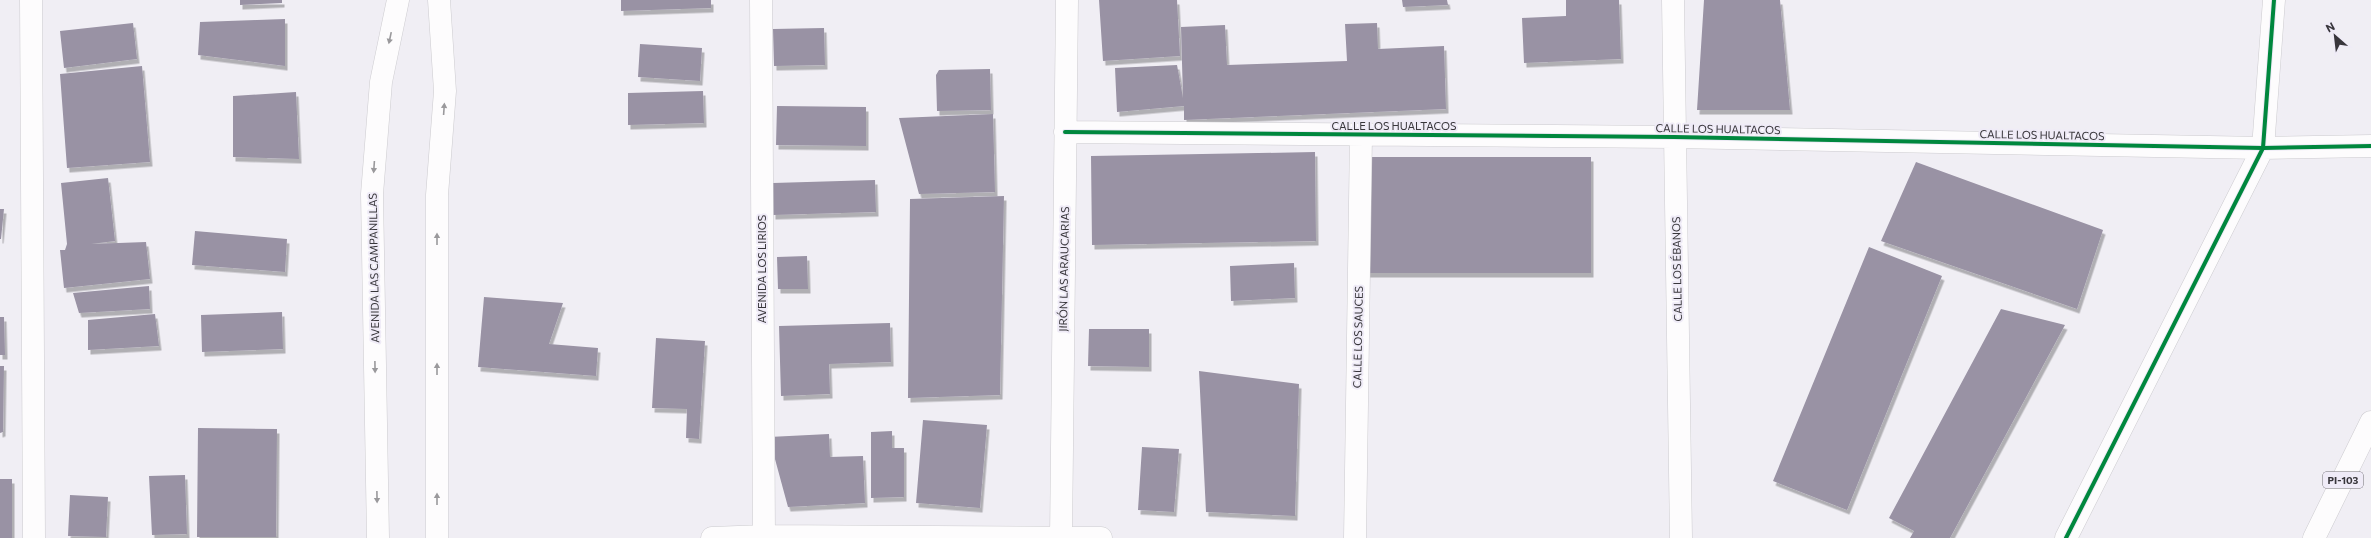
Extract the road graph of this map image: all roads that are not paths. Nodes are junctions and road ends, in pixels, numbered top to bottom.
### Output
1 (31, 0) edge
2 (398, 0) edge
3 (440, 0) edge
4 (761, 0) edge
5 (1067, 0) edge
6 (1672, 0) edge
7 (2274, 0) edge
8 (1066, 132) junction
9 (1361, 135) junction
10 (1674, 137) junction
11 (2371, 146) edge
12 (2264, 148) junction
13 (2371, 422) edge
14 (764, 537) edge
15 (1060, 537) edge
16 (34, 538) edge
17 (378, 538) edge
18 (437, 538) edge
19 (712, 538) edge
20 (1101, 538) edge
21 (1355, 538) edge
22 (1681, 538) edge
23 (2066, 538) edge
24 (2314, 538) edge

1 - 16 street
2 -> 17 street, AVENIDA LAS CAMPANILLAS
18 -> 3 street
4 - 14 street, AVENIDA LOS LIRIOS
5 - 8 street, JIRÓN LAS ARAUCARIAS
6 - 10 street, CALLE LOS ÉBANOS
7 - 12 street
8 - 9 street, CALLE LOS HUALTACOS
8 - 15 street, JIRÓN LAS ARAUCARIAS
9 - 10 street, CALLE LOS HUALTACOS
9 - 21 street, CALLE LOS SAUCES
10 - 12 street, CALLE LOS HUALTACOS
10 - 22 street, CALLE LOS ÉBANOS
11 - 12 street, CALLE LOS HUALTACOS
12 - 23 street
13 - 24 street, PI-103
14 - 15 street
14 - 19 street
15 - 20 street

